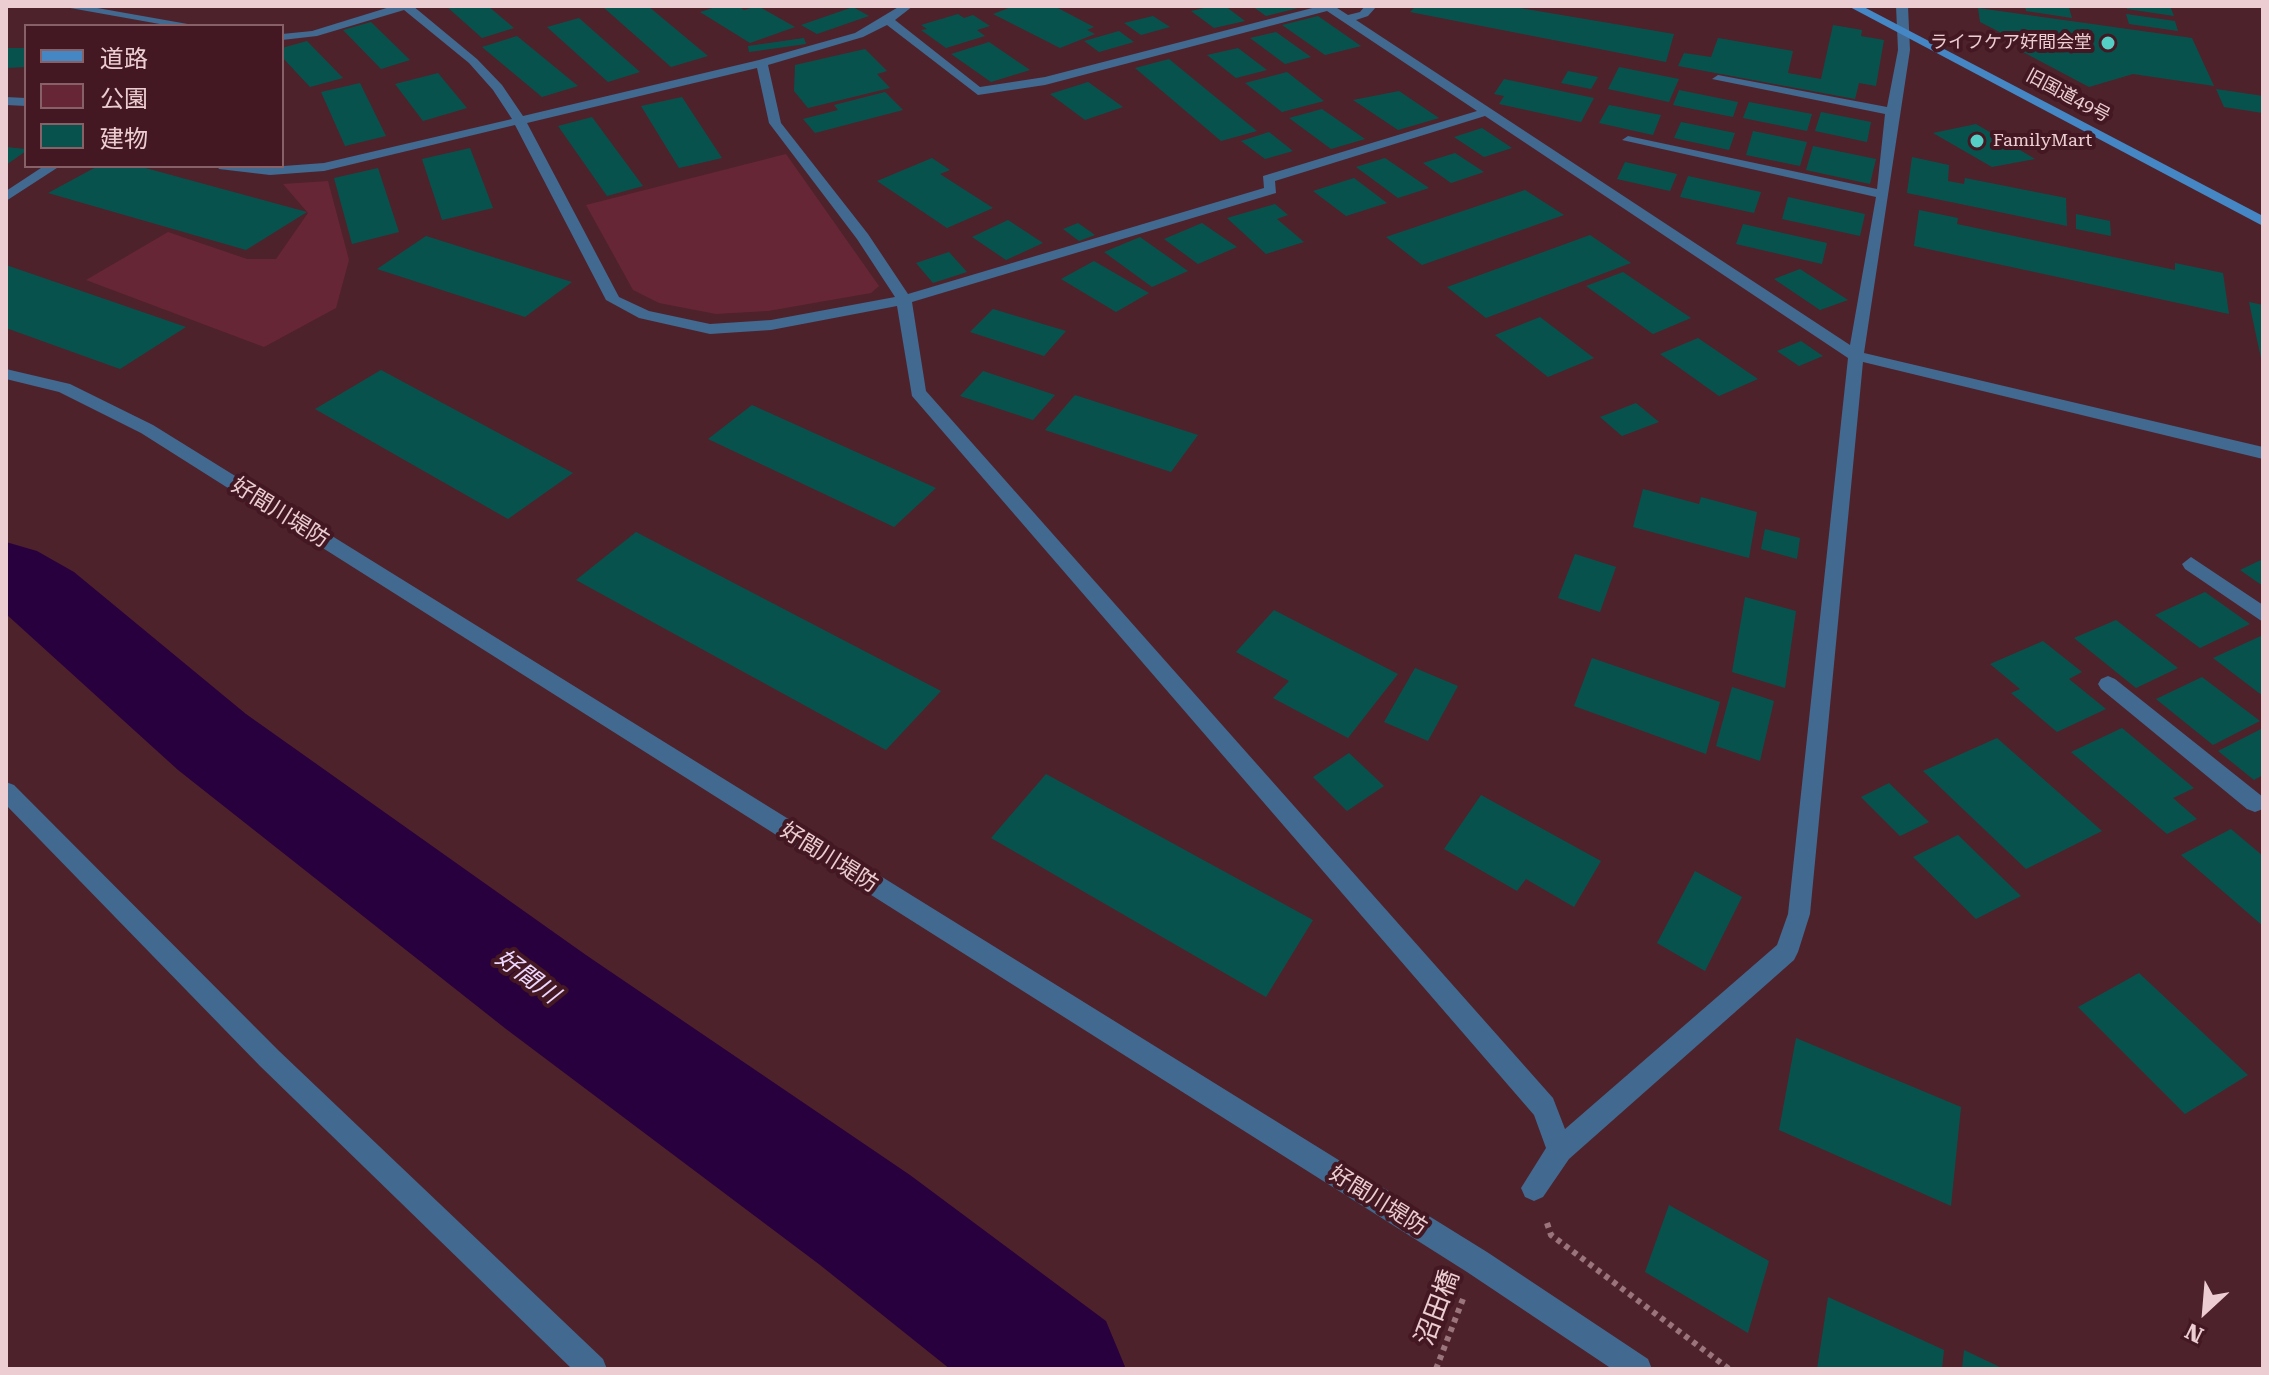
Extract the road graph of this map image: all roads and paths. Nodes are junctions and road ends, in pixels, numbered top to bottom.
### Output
1 (65, 6) edge
2 (406, 6) edge
3 (907, 6) edge
4 (1328, 6) edge
5 (1371, 6) edge
6 (1854, 6) edge
7 (1902, 6) edge
8 (131, 18) junction
9 (1347, 19) junction
10 (888, 20) junction
11 (122, 24) edge
12 (178, 24) edge
13 (1903, 30) junction
14 (284, 37) edge
15 (762, 63) junction
16 (1718, 79) dead end
17 (1489, 111) junction
18 (1892, 112) junction
19 (519, 120) junction
20 (1628, 140) dead end
21 (50, 168) edge
22 (242, 168) edge
23 (1883, 194) junction
24 (6, 197) edge
25 (2263, 222) edge
26 (904, 300) junction
27 (1856, 356) junction
28 (6, 374) edge
29 (2263, 453) edge
30 (2191, 564) dead end
31 (2263, 615) edge
32 (2108, 684) dead end
33 (6, 791) edge
34 (2260, 804) edge
35 (1560, 1150) junction
36 (1534, 1188) joint
37 (1477, 1262) junction
38 (593, 1369) edge
39 (1436, 1369) edge
40 (1638, 1369) edge
41 (1729, 1369) edge

1 - 8 street
2 - 14 street
2 - 19 street
3 - 10 street
4 - 9 street
4 - 10 street
5 - 9 street
6 - 13 street, 旧国道49号
7 - 13 street
8 - 11 street
8 - 12 street
9 - 17 street
10 - 15 street
13 - 18 street
13 - 25 street, 旧国道49号
15 - 19 street
15 - 26 street
16 - 18 street
17 - 26 street
17 - 27 street
18 - 23 street
19 - 22 street
19 - 26 street
20 - 23 street
21 - 24 street
23 - 27 street
26 - 35 street
27 - 29 street
27 - 35 street
28 - 37 street, 好間川堤防
30 - 31 street
32 - 34 street
33 - 38 street
35 - 36 street
36 - 41 path
37 - 39 path, 沼田橋
37 - 40 street, 好間川堤防

